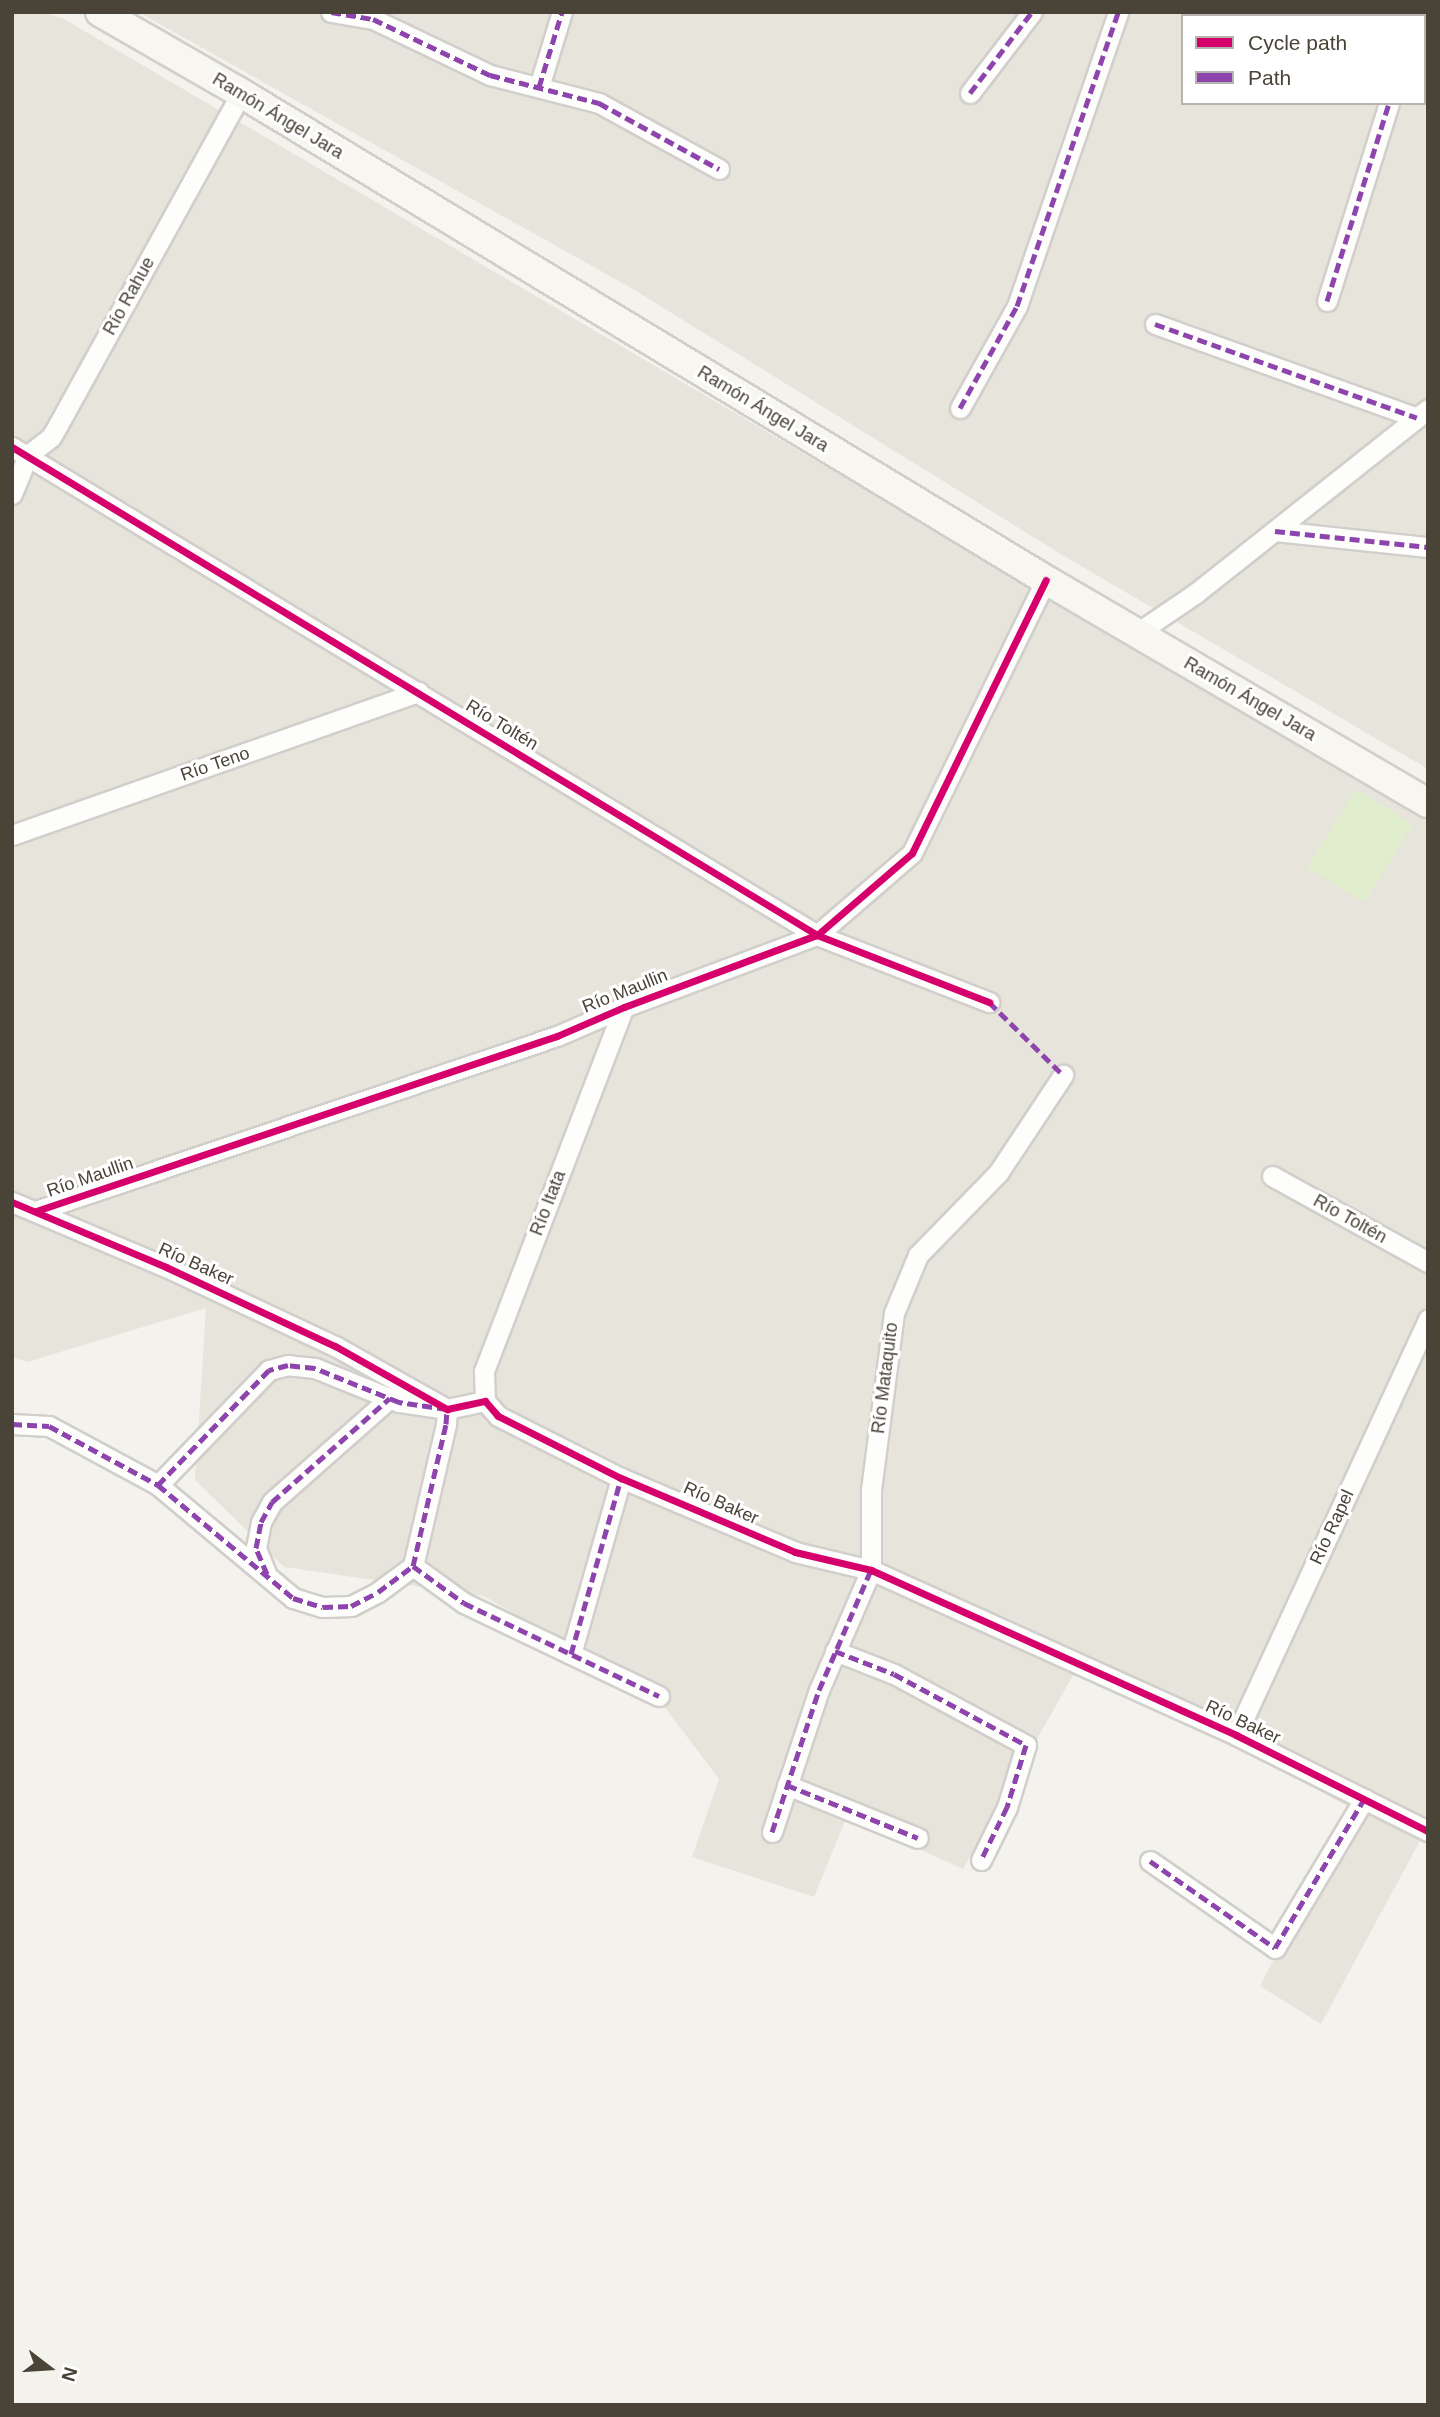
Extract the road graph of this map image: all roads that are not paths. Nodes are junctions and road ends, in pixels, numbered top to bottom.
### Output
1 (100, 12) edge
2 (331, 12) edge
3 (562, 12) edge
4 (1032, 12) edge
5 (1118, 12) edge
6 (539, 87) junction
7 (241, 93) junction
8 (970, 93) dead end
9 (1388, 105) edge
10 (719, 169) dead end
11 (1326, 301) dead end
12 (1155, 324) dead end
13 (960, 408) dead end
14 (1422, 414) edge
15 (20, 451) edge
16 (12, 494) edge
17 (1275, 531) junction
18 (1428, 547) edge
19 (1046, 580) junction
20 (1138, 633) junction
21 (419, 692) junction
22 (1428, 803) edge
23 (12, 835) edge
24 (817, 935) junction
25 (989, 1002) dead end
26 (624, 1007) junction
27 (1063, 1075) dead end
28 (1272, 1177) dead end
29 (12, 1202) edge
30 (36, 1212) junction
31 (1428, 1262) edge
32 (1428, 1318) edge
33 (390, 1398) junction
34 (485, 1401) junction
35 (447, 1409) junction
36 (12, 1424) edge
37 (621, 1478) junction
38 (158, 1485) junction
39 (413, 1566) junction
40 (871, 1570) junction
41 (267, 1576) junction
42 (835, 1651) junction
43 (571, 1654) junction
44 (659, 1696) dead end
45 (1236, 1735) junction
46 (788, 1785) junction
47 (1364, 1800) junction
48 (1428, 1831) edge
49 (772, 1832) dead end
50 (918, 1838) dead end
51 (981, 1860) dead end
52 (1150, 1861) dead end

1 - 7 main road, Ramón Ángel Jara
2 - 6 street
3 - 6 street
4 - 8 street
5 - 13 street
6 - 10 street
7 - 15 street, Río Rahue
7 - 19 main road, Ramón Ángel Jara
9 - 11 street
12 - 14 street
14 - 17 street
15 - 16 street, Río Rahue
15 - 21 street, Río Toltén
17 - 18 street
17 - 20 street
19 - 20 main road, Ramón Ángel Jara
19 - 24 street, Río Maullin
20 - 22 main road, Ramón Ángel Jara
21 - 23 street, Río Teno
21 - 24 street, Río Toltén
24 - 25 street, Río Toltén
24 - 26 street, Río Maullin
26 - 30 street, Río Maullin
26 - 34 street, Río Itata
27 - 40 street, Río Mataquito
28 - 31 street, Río Toltén
29 - 30 street, Río Baker
30 - 35 street, Río Baker
32 - 45 street, Río Rapel
33 - 35 street
33 - 38 street
33 - 41 street
34 - 35 street
34 - 37 street, Río Baker
35 - 39 street
36 - 38 street
37 - 40 street, Río Baker
37 - 43 street
38 - 41 street
39 - 41 street
39 - 43 street
40 - 42 street
40 - 45 street, Río Baker
42 - 46 street
42 - 51 street
43 - 44 street
45 - 47 street, Río Baker
46 - 49 street
46 - 50 street
47 - 48 street, Río Baker
47 - 52 street

